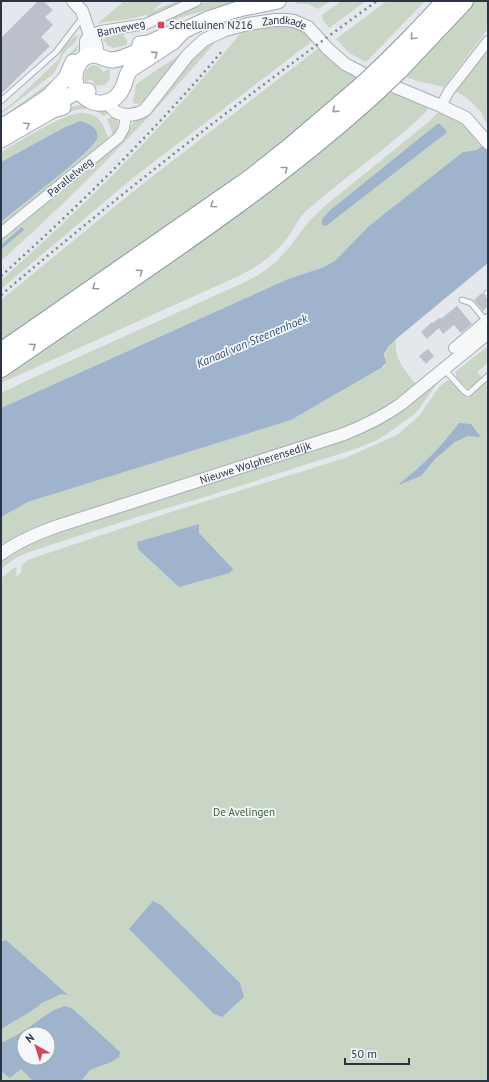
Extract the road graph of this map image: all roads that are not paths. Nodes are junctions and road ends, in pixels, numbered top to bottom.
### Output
1 (73, 1) edge
2 (196, 1) edge
3 (464, 1) edge
4 (271, 3) edge
5 (445, 9) edge
6 (84, 17) junction
7 (183, 31) junction
8 (90, 35) junction
9 (488, 41) edge
10 (90, 52) junction
11 (114, 58) junction
12 (76, 86) junction
13 (371, 87) junction
14 (113, 96) junction
15 (1, 101) edge
16 (51, 103) junction
17 (441, 106) junction
18 (126, 114) junction
19 (1, 127) edge
20 (1, 140) edge
21 (486, 141) edge
22 (1, 233) edge
23 (462, 300) dead end
24 (487, 321) edge
25 (488, 333) edge
26 (454, 348) dead end
27 (1, 352) edge
28 (1, 368) edge
29 (444, 369) junction
30 (488, 376) edge
31 (1, 554) edge

1 - 6 street
2 - 8 street, Banneweg
3 - 5 highway
4 - 7 main road, bridge
5 - 13 highway, bridge
6 - 8 street
6 - 15 lane
7 - 11 main road
14 -> 7 main road
8 - 10 street
9 - 17 street
10 - 11 main road
10 - 12 main road
11 - 14 main road
12 - 14 main road
12 - 16 main road
12 - 16 main road
13 -> 27 highway
28 -> 13 highway
14 - 18 street
16 - 19 main road
20 -> 16 main road
17 - 18 street, Zandkade, bridge
17 - 21 street, Zandkade
18 - 22 street, Parallelweg
23 - 24 lane
24 - 26 street
25 - 29 street, Nieuwe Wolpherensedijk
29 - 30 lane
29 - 31 street, Nieuwe Wolpherensedijk

